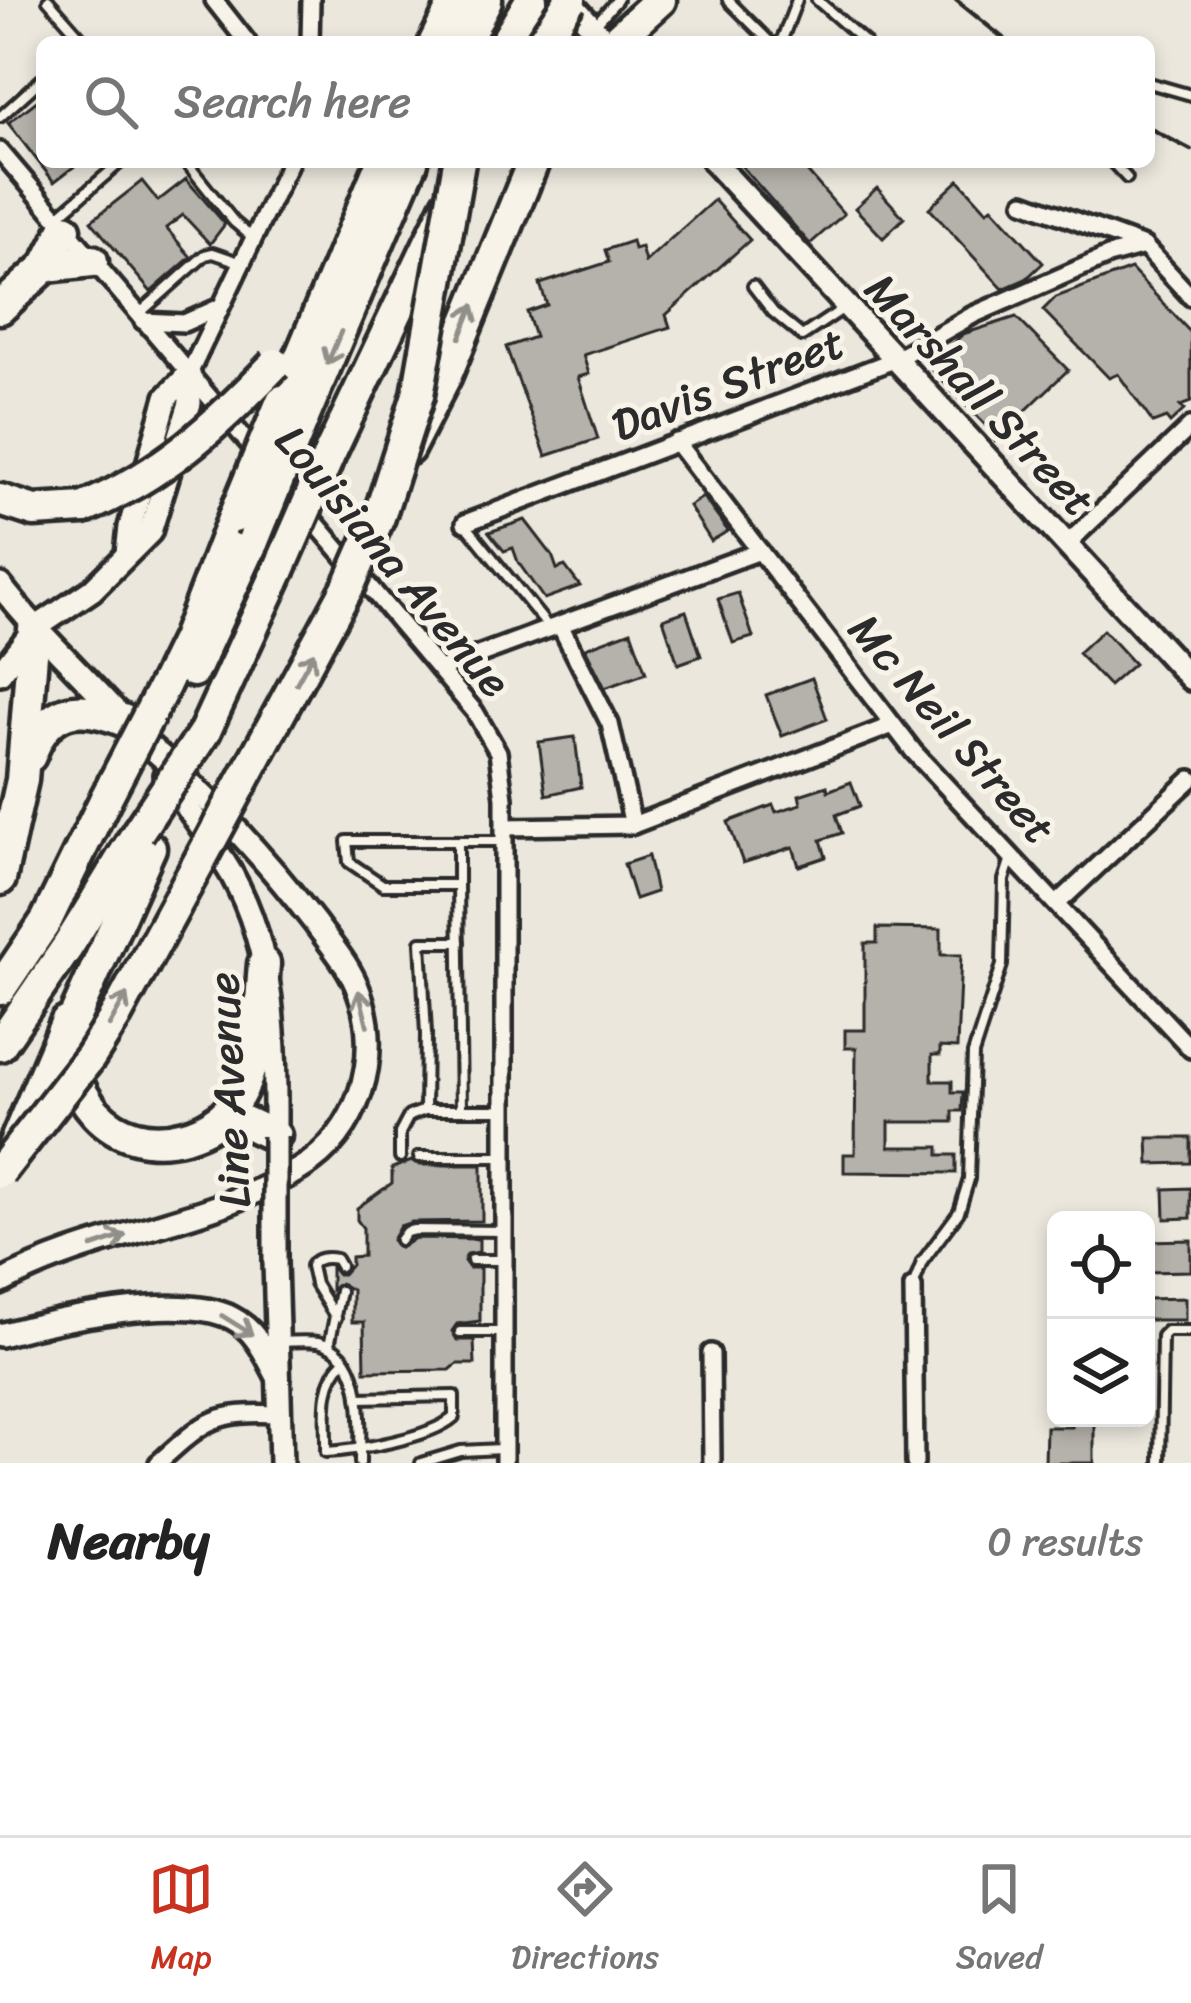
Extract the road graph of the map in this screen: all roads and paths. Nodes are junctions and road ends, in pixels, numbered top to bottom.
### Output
1 (48, 0) edge
2 (214, 0) edge
3 (311, 0) edge
4 (531, 0) edge
5 (569, 0) edge
6 (617, 0) edge
7 (660, 0) edge
8 (728, 0) edge
9 (797, 0) edge
10 (818, 0) edge
11 (471, 15) edge
12 (80, 36) edge
13 (242, 36) edge
14 (310, 36) edge
15 (443, 36) edge
16 (510, 36) edge
17 (546, 36) edge
18 (603, 36) edge
19 (604, 36) edge
20 (606, 36) edge
21 (764, 36) edge
22 (784, 36) edge
23 (858, 36) edge
24 (36, 85) edge
25 (1155, 85) edge
26 (1191, 95) edge
27 (0, 117) edge
28 (0, 151) edge
29 (115, 168) edge
30 (191, 168) edge
31 (287, 168) edge
32 (380, 168) edge
33 (409, 168) edge
34 (458, 168) edge
35 (468, 168) edge
36 (531, 168) edge
37 (719, 168) edge
38 (1118, 168) edge
39 (1127, 178) dead end
40 (370, 195) junction
41 (1024, 202) dead end
42 (61, 224) junction
43 (254, 239) junction
44 (1144, 246) junction
45 (92, 261) junction
46 (242, 263) junction
47 (46, 266) junction
48 (753, 286) dead end
49 (1191, 298) edge
50 (223, 305) junction
51 (845, 307) junction
52 (0, 308) edge
53 (141, 318) junction
54 (894, 360) junction
55 (189, 374) junction
56 (292, 410) junction
57 (1191, 426) edge
58 (676, 442) junction
59 (398, 464) junction
60 (0, 500) edge
61 (76, 510) junction
62 (0, 513) edge
63 (465, 524) joint
64 (1066, 545) junction
65 (760, 551) junction
66 (0, 585) edge
67 (555, 627) junction
68 (34, 629) junction
69 (440, 669) junction
70 (0, 674) edge
71 (1191, 679) edge
72 (893, 725) junction
73 (132, 729) junction
74 (1191, 779) edge
75 (22, 782) junction
76 (128, 822) junction
77 (633, 825) junction
78 (504, 834) junction
79 (458, 841) junction
80 (1012, 857) junction
81 (0, 879) edge
82 (458, 885) junction
83 (1057, 904) junction
84 (459, 942) junction
85 (264, 964) junction
86 (0, 989) edge
87 (82, 994) junction
88 (0, 1045) edge
89 (1191, 1049) edge
90 (424, 1110) junction
91 (461, 1111) junction
92 (504, 1111) junction
93 (215, 1122) junction
94 (275, 1136) junction
95 (400, 1157) dead end
96 (418, 1157) dead end
97 (504, 1157) junction
98 (0, 1175) edge
99 (504, 1231) junction
100 (400, 1240) dead end
101 (472, 1260) dead end
102 (504, 1260) junction
103 (340, 1266) dead end
104 (0, 1282) edge
105 (913, 1287) joint
106 (340, 1292) dead end
107 (336, 1318) junction
108 (1191, 1330) edge
109 (460, 1332) dead end
110 (504, 1332) junction
111 (0, 1335) edge
112 (277, 1342) junction
113 (329, 1346) junction
114 (711, 1353) dead end
115 (344, 1361) junction
116 (278, 1377) junction
117 (358, 1398) junction
118 (280, 1414) junction
119 (360, 1448) junction
120 (326, 1452) junction
121 (504, 1456) edge
122 (158, 1463) edge
123 (281, 1463) edge
124 (326, 1463) edge
125 (360, 1463) edge
126 (421, 1463) edge
127 (712, 1463) edge
128 (915, 1463) edge
129 (1160, 1463) edge

1 - 12 lane
2 - 13 street
3 - 14 street
4 - 16 highway
5 - 17 highway, bridge
5 - 18 main road
6 - 19 lane
7 - 20 highway
8 - 21 lane
9 - 22 lane
10 - 23 lane
11 - 15 highway
24 - 27 lane
25 - 26 lane
28 - 42 street, Louisiana Avenue
29 - 42 lane
30 - 43 lane
31 - 43 street
32 - 40 highway
33 -> 56 highway
34 - 59 highway, bridge
35 - 76 highway, bridge
59 -> 36 highway, bridge
37 - 51 main road, Marshall Street
38 - 39 lane
40 - 56 highway
40 - 61 highway, bridge
41 - 44 street
42 - 45 street, Louisiana Avenue
42 - 47 highway
43 - 46 street
44 - 49 street
44 - 54 street, Davis Street
45 - 47 highway
45 - 53 street, Louisiana Avenue
46 - 50 street
46 - 53 lane
47 - 52 highway
48 - 51 lane
50 - 53 street
50 - 55 street
51 - 54 main road, Marshall Street
53 - 55 street, Louisiana Avenue
54 - 58 street, Davis Street
54 - 64 main road, Marshall Street
55 - 68 main road
55 - 69 street, Louisiana Avenue
56 - 76 highway, bridge
57 - 64 street
58 - 63 street, Davis Street
58 - 65 street, Mc Neil Street
98 -> 59 highway, bridge
60 - 61 highway
61 - 62 highway
63 - 67 lane
64 - 71 main road, Marshall Street
65 - 67 street
65 - 72 street, Mc Neil Street
66 - 68 main road, Line Avenue
67 - 69 street
67 - 77 street
68 - 70 main road
68 - 73 main road, Line Avenue
68 - 75 highway
69 - 78 street, Louisiana Avenue
72 - 77 street
72 - 80 street, Mc Neil Street
73 - 75 highway
73 - 85 main road, Line Avenue
104 -> 73 main road
74 - 83 street
75 - 81 highway
76 - 86 highway
76 - 87 highway
76 - 88 highway
77 - 78 street
78 - 79 lane
78 - 92 street, Louisiana Avenue
79 - 82 lane
79 - 82 lane
80 - 83 street, Mc Neil Street
80 - 105 lane
82 - 84 lane
83 - 89 street, Mc Neil Street
84 - 90 lane
84 - 91 lane
85 - 93 highway
85 - 94 main road, Line Avenue
87 - 93 highway
87 - 98 highway
90 - 91 lane
90 - 95 lane
91 - 92 lane
92 - 97 street, Louisiana Avenue
93 - 94 highway
94 - 112 main road, Line Avenue, bridge
96 - 97 lane
97 - 99 street, Louisiana Avenue
99 - 100 lane
99 - 102 street, Louisiana Avenue
101 - 102 lane
102 - 110 street, Louisiana Avenue
103 - 107 lane
105 - 128 street
106 - 107 lane
107 - 113 lane
108 - 129 lane
109 - 110 lane
110 - 121 street, Louisiana Avenue
111 -> 116 main road
112 - 113 lane
112 - 116 main road, Line Avenue
113 - 115 lane
114 - 127 street
115 - 117 lane
115 - 120 lane
116 - 118 main road, Line Avenue
117 - 119 lane
117 - 119 lane
118 - 122 street
118 - 123 main road, Line Avenue
119 - 120 lane
119 - 125 lane
120 - 124 lane
121 - 126 lane

